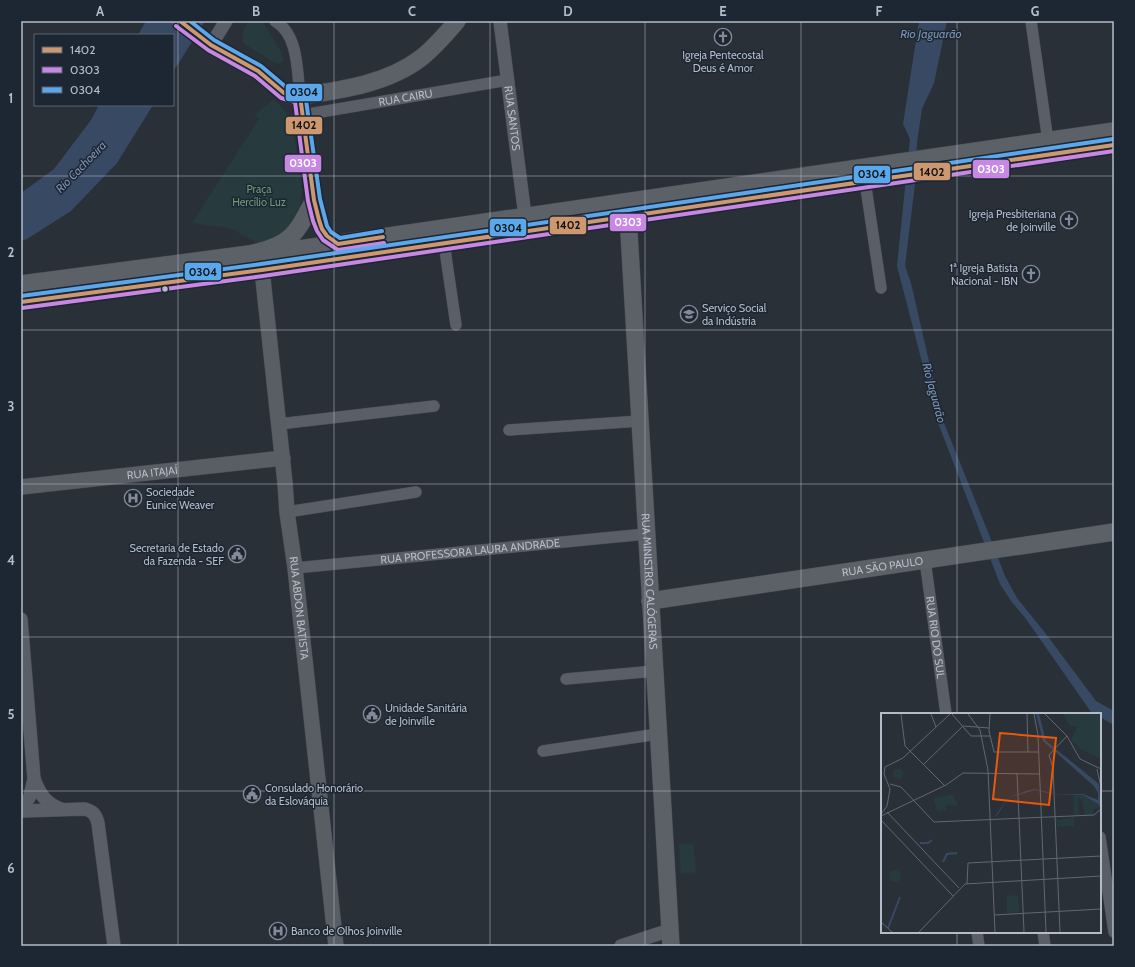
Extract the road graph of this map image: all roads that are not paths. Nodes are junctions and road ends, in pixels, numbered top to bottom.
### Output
1 (180, 21) edge
2 (226, 21) edge
3 (275, 21) edge
4 (457, 21) edge
5 (500, 21) edge
6 (1031, 21) edge
7 (207, 42) junction
8 (508, 80) junction
9 (300, 96) junction
10 (302, 115) junction
11 (1114, 131) edge
12 (1048, 141) junction
13 (1114, 145) edge
14 (927, 166) junction
15 (898, 170) junction
16 (865, 181) junction
17 (314, 200) junction
18 (525, 216) junction
19 (628, 216) junction
20 (444, 243) junction
21 (338, 244) junction
22 (249, 254) junction
23 (262, 270) junction
24 (21, 284) edge
25 (881, 288) dead end
26 (21, 302) edge
27 (456, 325) dead end
28 (434, 406) dead end
29 (640, 422) junction
30 (279, 424) junction
31 (509, 430) dead end
32 (283, 458) junction
33 (21, 487) edge
34 (416, 492) dead end
35 (287, 512) junction
36 (1114, 532) edge
37 (646, 534) junction
38 (925, 560) junction
39 (295, 568) junction
40 (650, 601) junction
41 (21, 619) edge
42 (654, 671) junction
43 (566, 679) dead end
44 (946, 713) edge
45 (658, 734) junction
46 (543, 751) dead end
47 (34, 779) junction
48 (63, 809) junction
49 (21, 811) edge
50 (1101, 844) edge
51 (1114, 932) edge
52 (977, 933) edge
53 (1043, 933) edge
54 (670, 938) edge
55 (114, 946) edge
56 (336, 946) edge
57 (621, 946) edge
58 (979, 946) edge
59 (1045, 946) edge

1 - 7 main road
2 - 7 street
3 - 9 street
4 - 9 main road
5 - 8 street, RUA SANTOS
6 - 12 street
7 - 9 main road
8 - 10 street, RUA CAIRU
8 - 18 street, RUA SANTOS
9 - 10 main road
10 - 17 main road
11 - 12 main road
12 - 14 main road
13 - 14 main road
14 - 15 main road
15 - 16 main road
15 - 18 main road
16 - 19 main road
16 - 25 street
17 - 21 main road
17 - 22 main road
18 - 21 main road
19 - 20 main road
19 - 29 main road, RUA MINISTRO CALÓGERAS
20 - 23 main road
20 - 27 street
21 - 23 main road
22 - 23 main road
22 - 24 main road
23 - 26 main road
23 - 30 main road, RUA ABDON BATISTA
28 - 30 street
29 - 31 street
29 - 37 main road, RUA MINISTRO CALÓGERAS
30 - 32 main road, RUA ABDON BATISTA
32 - 33 main road, RUA ITAJAÍ
32 - 35 main road, RUA ABDON BATISTA
34 - 35 street
35 - 39 main road, RUA ABDON BATISTA
36 - 38 main road, RUA SÃO PAULO
37 - 39 street, RUA PROFESSORA LAURA ANDRADE
37 - 40 main road, RUA MINISTRO CALÓGERAS
38 - 40 main road, RUA SÃO PAULO
38 - 44 street, RUA RIO DO SUL
39 - 56 main road, RUA ABDON BATISTA
40 - 42 main road, RUA MINISTRO CALÓGERAS
41 - 47 street
42 - 43 street
42 - 45 main road, RUA MINISTRO CALÓGERAS
45 - 46 street
45 - 54 main road, RUA MINISTRO CALÓGERAS
47 - 48 street
47 - 49 street
48 - 49 street
48 - 55 street
50 - 51 street
52 - 58 street
53 - 59 street
54 - 57 street

